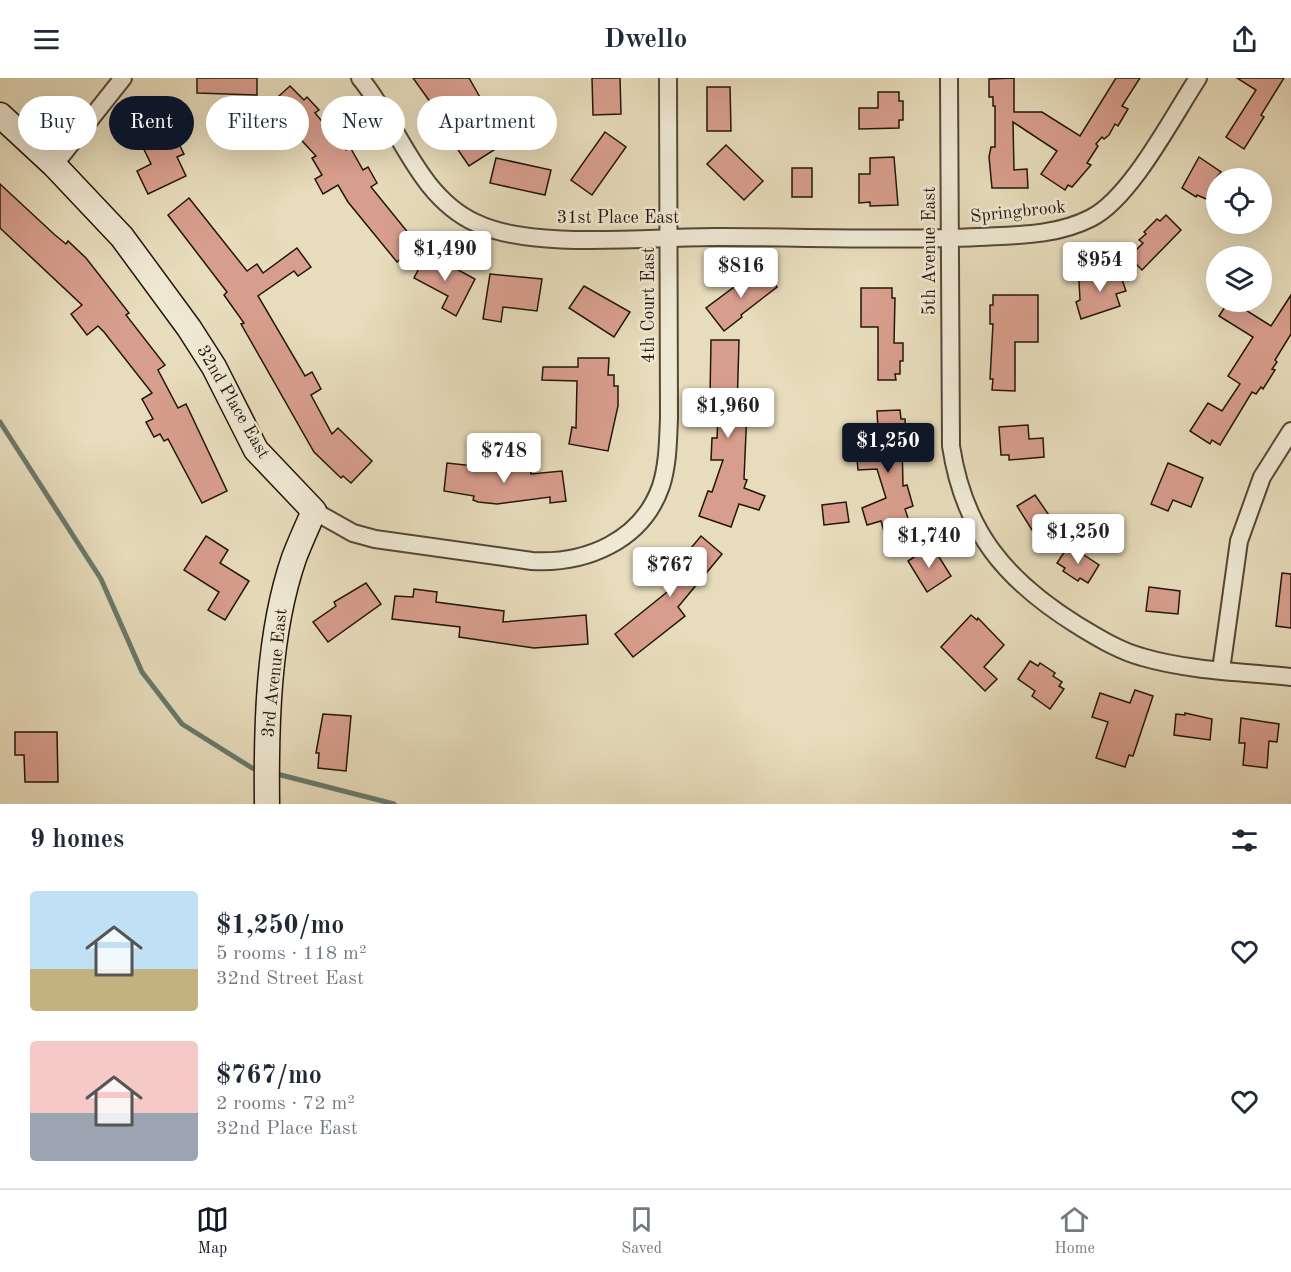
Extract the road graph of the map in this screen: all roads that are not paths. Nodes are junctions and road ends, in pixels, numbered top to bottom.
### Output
1 (123, 78) edge
2 (360, 78) edge
3 (668, 78) edge
4 (949, 78) edge
5 (1198, 78) edge
6 (0, 115) edge
7 (54, 165) junction
8 (668, 238) junction
9 (950, 238) junction
10 (1291, 431) edge
11 (314, 511) junction
12 (638, 525) joint
13 (1221, 670) junction
14 (1291, 677) edge
15 (267, 798) edge

1 - 7 street
2 - 8 street, 31st Place East
3 - 8 street, 4th Court East
4 - 9 street, 5th Avenue East
5 - 9 street, Springbrook
6 - 7 street, 32nd Place East
7 - 11 street, 32nd Place East
8 - 9 street, 31st Place East
8 - 12 street, 4th Court East
9 - 13 street, 5th Avenue East
10 - 13 street
11 - 12 street, 32nd Place East
11 - 15 street, 3rd Avenue East
13 - 14 street, 5th Avenue East

